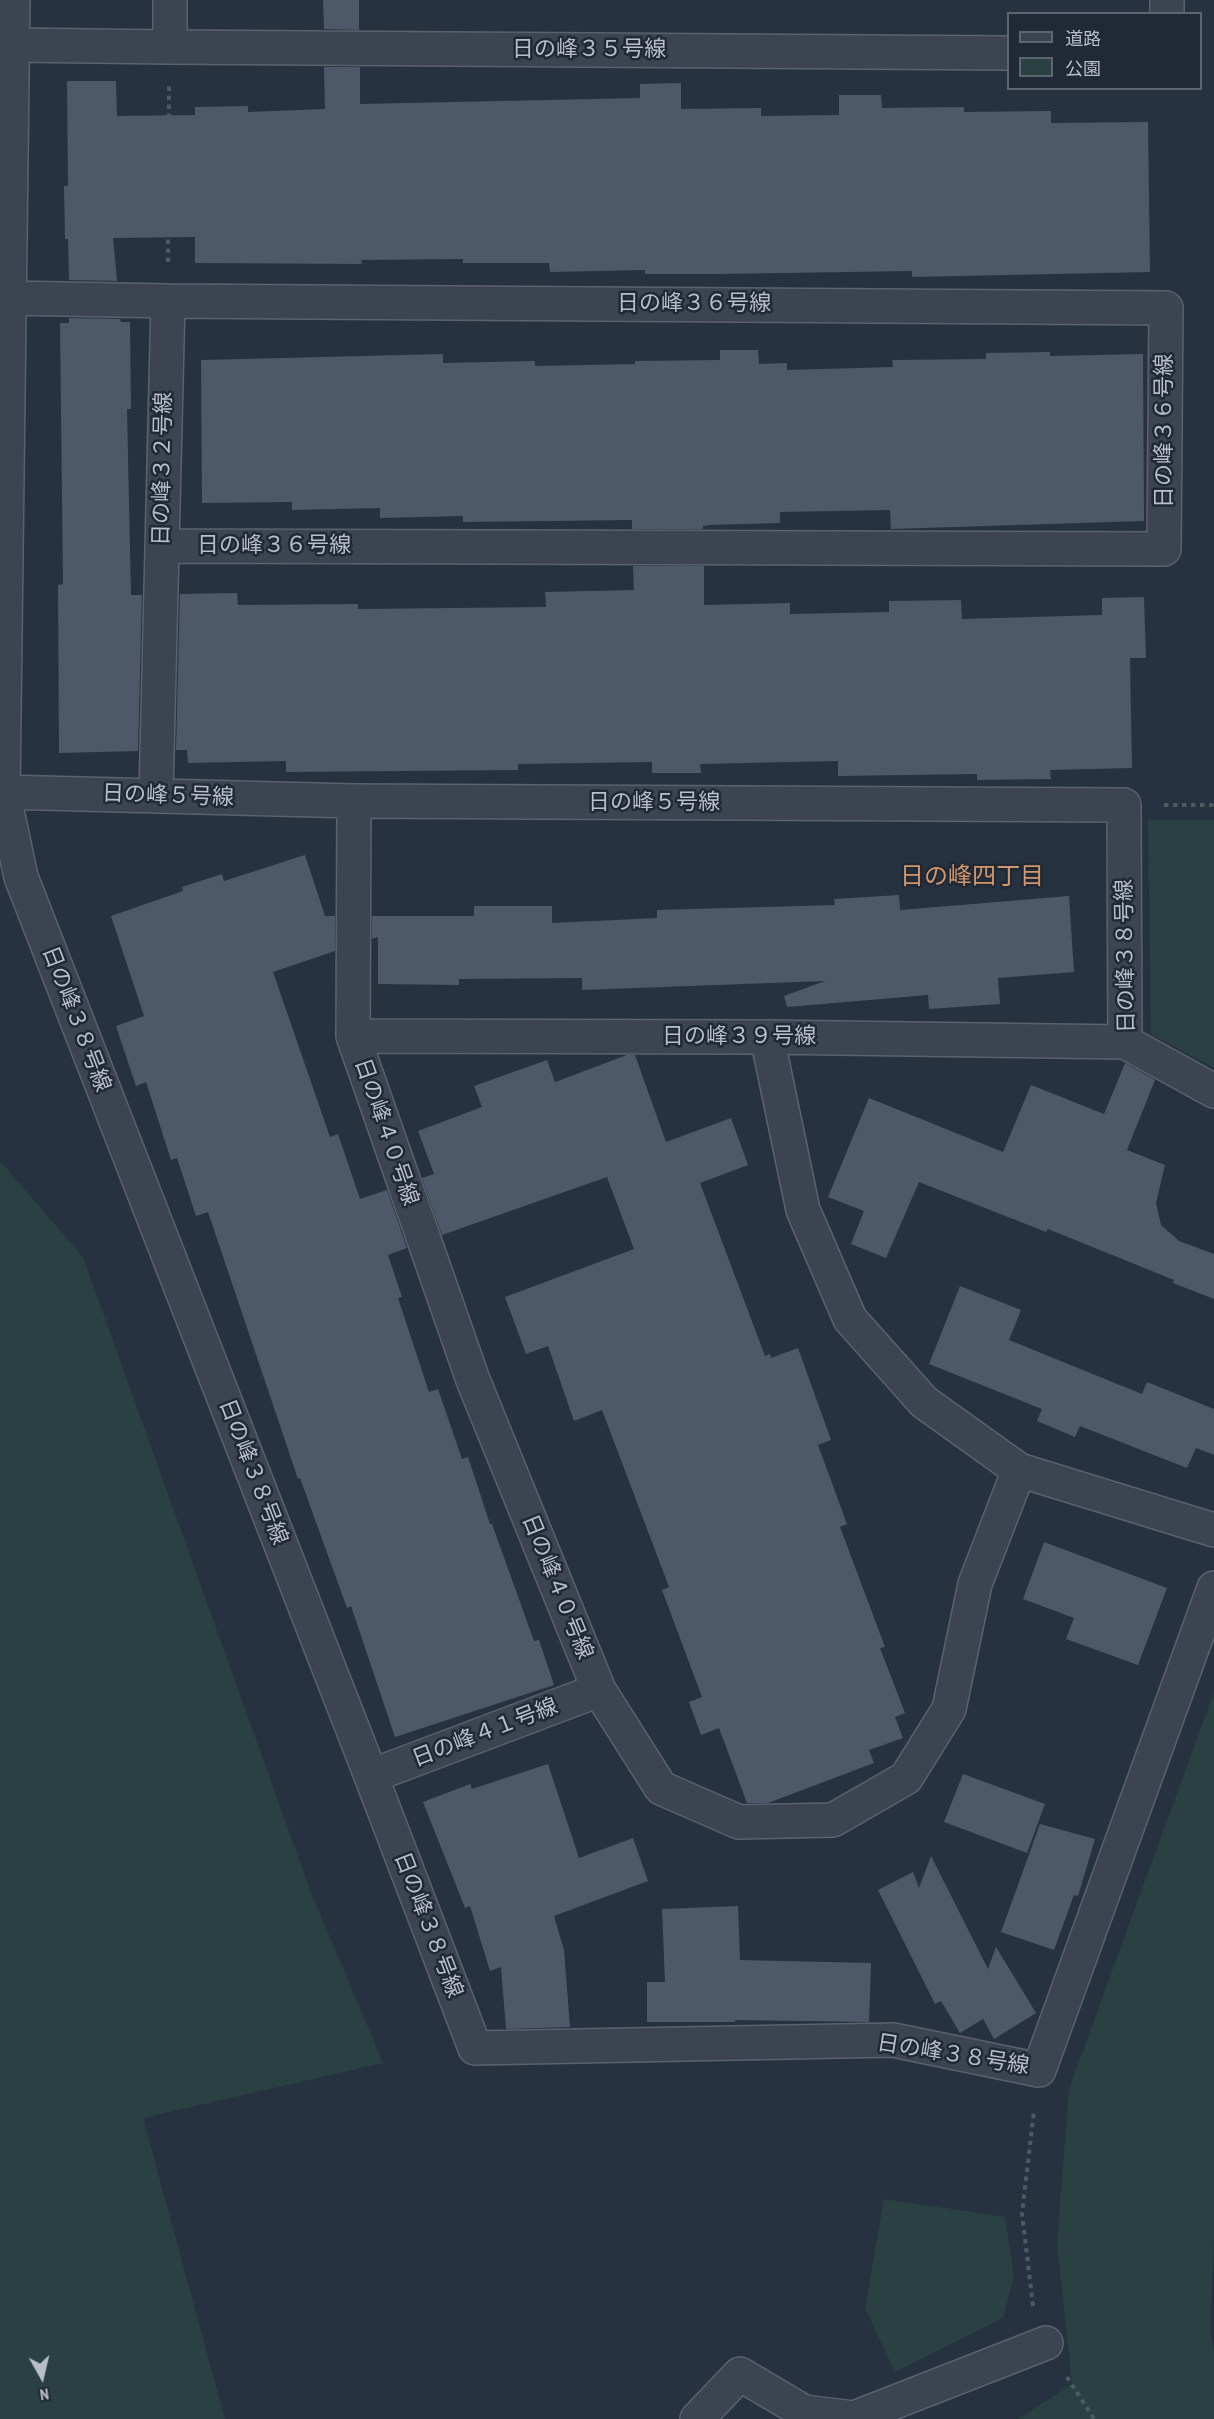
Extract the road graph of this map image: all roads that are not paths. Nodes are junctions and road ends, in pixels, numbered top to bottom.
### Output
1 (13, 0) edge
2 (170, 0) edge
3 (13, 45) junction
4 (170, 47) junction
5 (1007, 53) edge
6 (9, 298) junction
7 (168, 301) junction
8 (162, 546) junction
9 (3, 792) junction
10 (156, 795) junction
11 (354, 801) junction
12 (1124, 805) joint
13 (353, 1036) junction
14 (766, 1036) junction
15 (1125, 1042) junction
16 (1214, 1091) edge
17 (1019, 1470) junction
18 (1214, 1530) edge
19 (1214, 1588) edge
20 (599, 1690) junction
21 (371, 1776) junction
22 (1046, 2343) road end
23 (697, 2419) edge

1 - 3 street
2 - 4 street
3 - 4 street, 日の峰３５号線
3 - 6 street
4 - 5 street, 日の峰３５号線
6 - 7 street
6 - 9 street
7 - 8 street, 日の峰３２号線
7 - 8 street, 日の峰３６号線
8 - 10 street, 日の峰３２号線
9 - 10 street, 日の峰５号線
9 - 21 street, 日の峰３８号線
10 - 11 street, 日の峰５号線
11 - 12 street, 日の峰５号線
11 - 13 street, 日の峰４０号線
12 - 15 street, 日の峰３８号線
13 - 14 street, 日の峰３９号線
13 - 20 street, 日の峰４０号線
14 - 15 street, 日の峰３９号線
14 - 17 street
15 - 16 street, 日の峰３８号線
17 - 18 street
17 - 20 street, 日の峰４０号線
19 - 21 street, 日の峰３８号線
20 - 21 street, 日の峰４１号線
22 - 23 street

